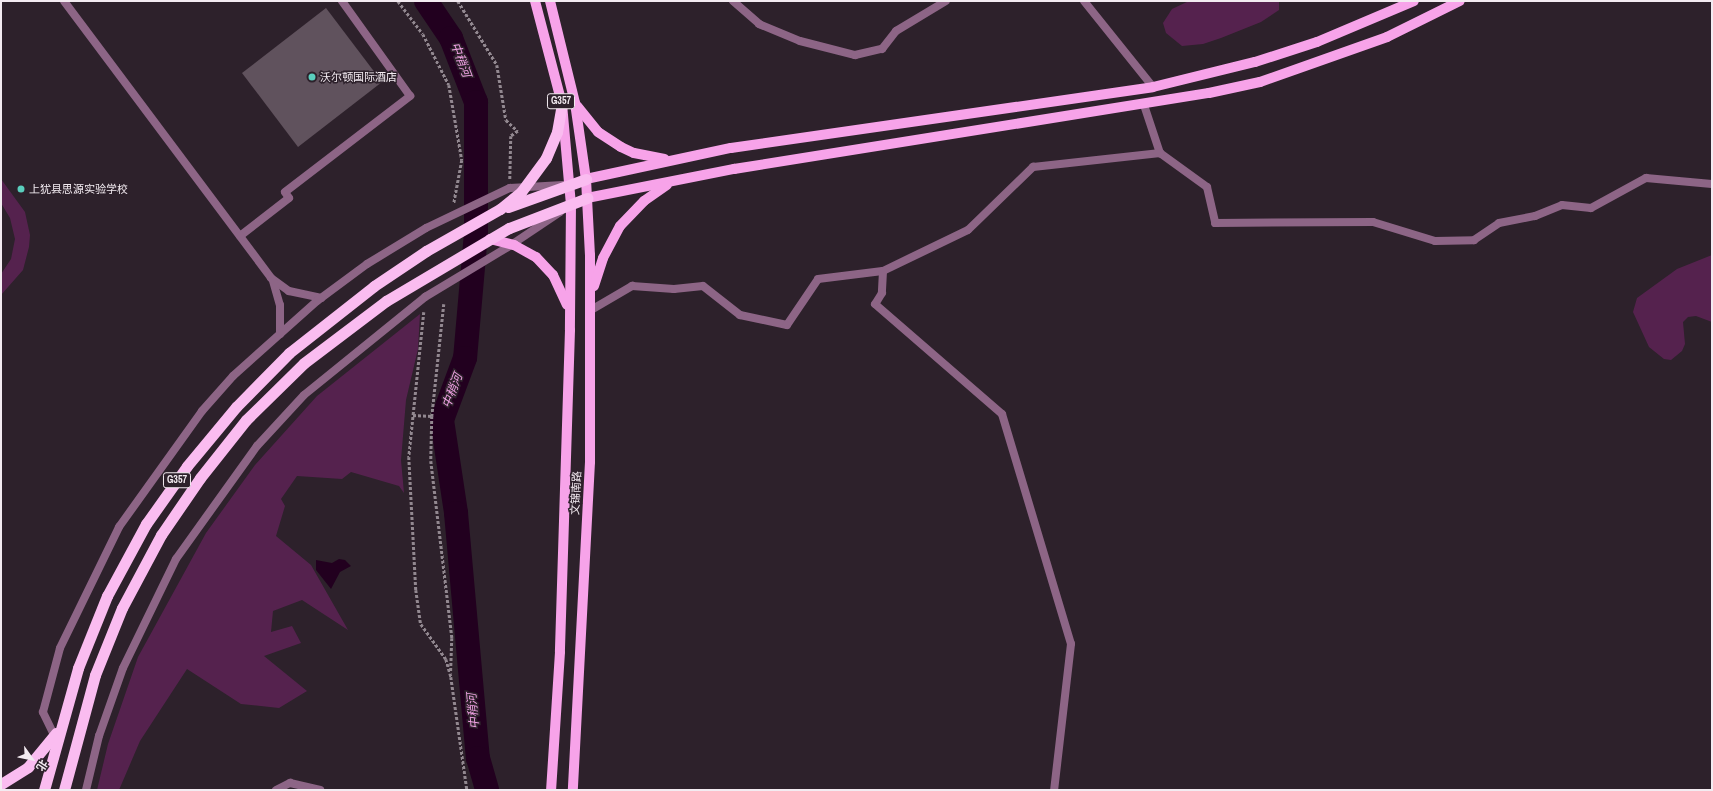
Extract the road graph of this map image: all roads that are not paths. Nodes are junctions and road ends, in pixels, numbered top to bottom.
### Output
1 (64, 1) edge
2 (342, 1) edge
3 (535, 1) edge
4 (550, 1) edge
5 (733, 1) edge
6 (946, 1) edge
7 (1084, 1) edge
8 (1414, 1) edge
9 (1460, 1) edge
10 (1153, 87) junction
11 (575, 103) junction
12 (562, 104) junction
13 (1144, 105) junction
14 (1160, 153) junction
15 (678, 159) junction
16 (586, 179) junction
17 (673, 181) junction
18 (570, 184) junction
19 (1712, 184) edge
20 (526, 187) junction
21 (587, 198) junction
22 (571, 204) junction
23 (500, 209) junction
24 (240, 236) junction
25 (490, 239) junction
26 (511, 246) junction
27 (883, 271) junction
28 (271, 278) junction
29 (321, 298) junction
30 (591, 310) junction
31 (570, 330) junction
32 (280, 334) junction
33 (56, 738) junction
34 (1, 784) edge
35 (44, 790) edge
36 (64, 790) edge
37 (86, 790) edge
38 (276, 790) edge
39 (320, 790) edge
40 (551, 790) edge
41 (574, 790) edge
42 (1054, 790) edge

1 - 24 street
2 - 24 street
3 - 12 main road, G357
4 - 11 main road, G357
5 - 6 street
7 - 10 street
8 - 10 main road
9 - 13 main road
10 - 15 main road
11 - 15 main road
11 - 16 main road, G357
12 - 18 main road, G357
12 - 20 highway
13 - 14 street
13 - 17 main road
14 - 19 street
14 - 27 street
15 - 16 main road
16 - 18 highway, G357
16 - 21 main road, G357
17 - 21 main road
17 - 30 main road
18 - 20 street
18 - 22 main road, G357
18 - 23 highway, G357
20 - 23 highway
20 - 29 street
21 - 22 highway, G357
21 - 30 main road, 文锦南路
22 - 25 highway, G357
22 - 26 street
22 - 31 main road, 文锦南路
23 - 33 highway, G357
24 - 28 street
25 - 26 main road
25 - 36 highway, G357
26 - 31 main road
26 - 37 street
27 - 30 street
27 - 42 street
28 - 29 street
28 - 32 street
29 - 32 street
30 - 41 main road, 文锦南路
31 - 40 main road, 文锦南路
32 - 33 street
33 - 34 highway
33 - 35 highway, G357
38 - 39 street

